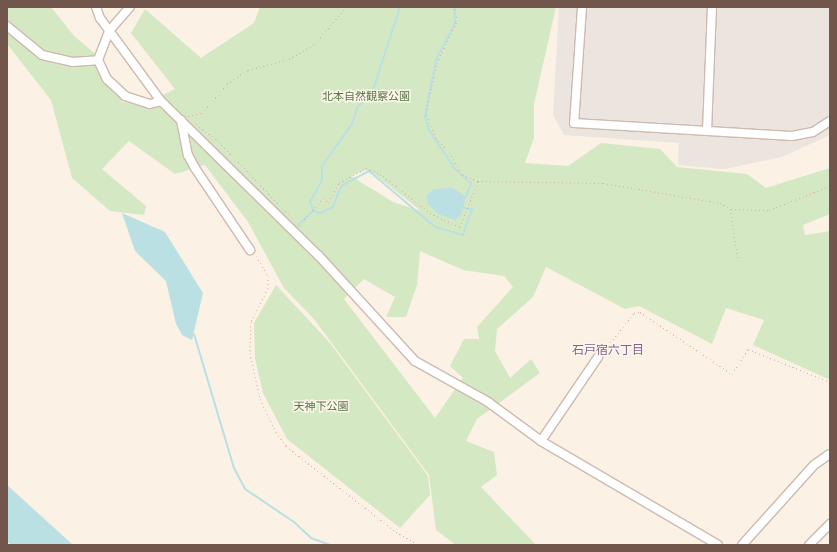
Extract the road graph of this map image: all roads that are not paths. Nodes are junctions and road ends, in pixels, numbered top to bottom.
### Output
1 (96, 7) edge
2 (130, 7) edge
3 (582, 7) edge
4 (712, 7) edge
5 (7, 26) edge
6 (109, 31) junction
7 (98, 60) junction
8 (161, 101) junction
9 (185, 120) junction
10 (830, 121) edge
11 (707, 131) junction
12 (250, 250) road end
13 (598, 357) road end
14 (541, 441) junction
15 (830, 454) edge
16 (830, 524) edge
17 (718, 545) edge
18 (742, 545) edge
19 (809, 545) edge

1 - 6 street
2 - 6 street
3 - 11 street
4 - 11 street
5 - 7 street
6 - 7 street
6 - 8 street
7 - 8 street
8 - 9 street
9 - 12 street
9 - 14 street
10 - 11 street
13 - 14 street
14 - 17 street
15 - 18 street
16 - 19 street

